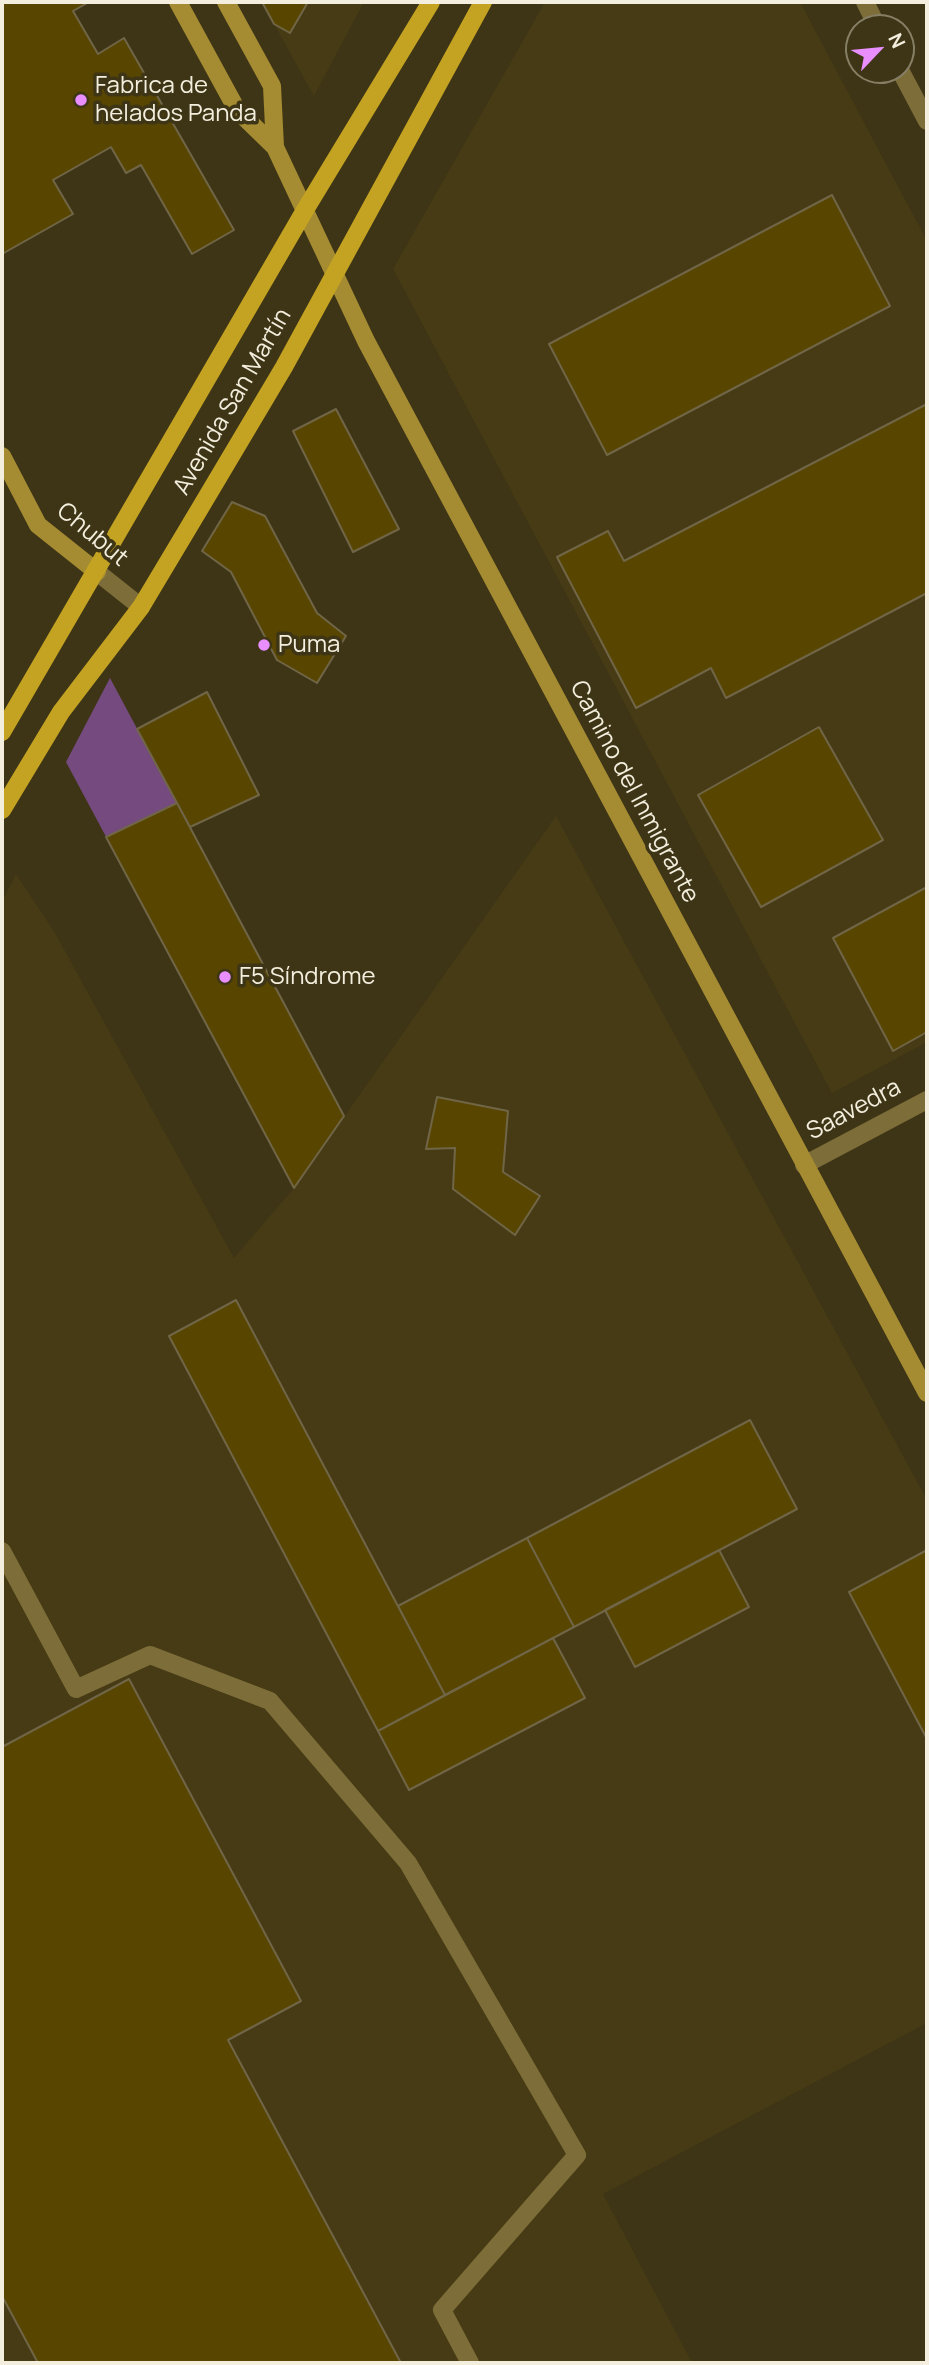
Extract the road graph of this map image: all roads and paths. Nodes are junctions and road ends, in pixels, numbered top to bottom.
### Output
1 (178, 2) edge
2 (226, 2) edge
3 (431, 2) edge
4 (483, 2) edge
5 (907, 84) edge
6 (927, 121) edge
7 (275, 147) junction
8 (305, 210) junction
9 (334, 273) junction
10 (2, 456) edge
11 (97, 572) junction
12 (141, 607) junction
13 (2, 732) edge
14 (2, 810) edge
15 (927, 1100) edge
16 (804, 1165) junction
17 (927, 1394) edge
18 (2, 1551) edge
19 (470, 2363) edge

1 - 7 main road
2 - 7 main road
3 - 8 main road, Avenida San Martín
4 - 9 main road, Avenida San Martín
5 - 6 street
7 - 8 main road, Camino del Inmigrante
8 - 9 main road, Camino del Inmigrante
8 - 11 main road, Avenida San Martín
9 - 12 main road, Avenida San Martín
9 - 16 main road, Camino del Inmigrante
10 - 11 main road, Chubut
11 - 12 street, Chubut
11 - 13 main road, Avenida San Martín
12 - 14 main road, Avenida San Martín
15 - 16 street, Saavedra
16 - 17 main road, Camino del Inmigrante
18 - 19 street

